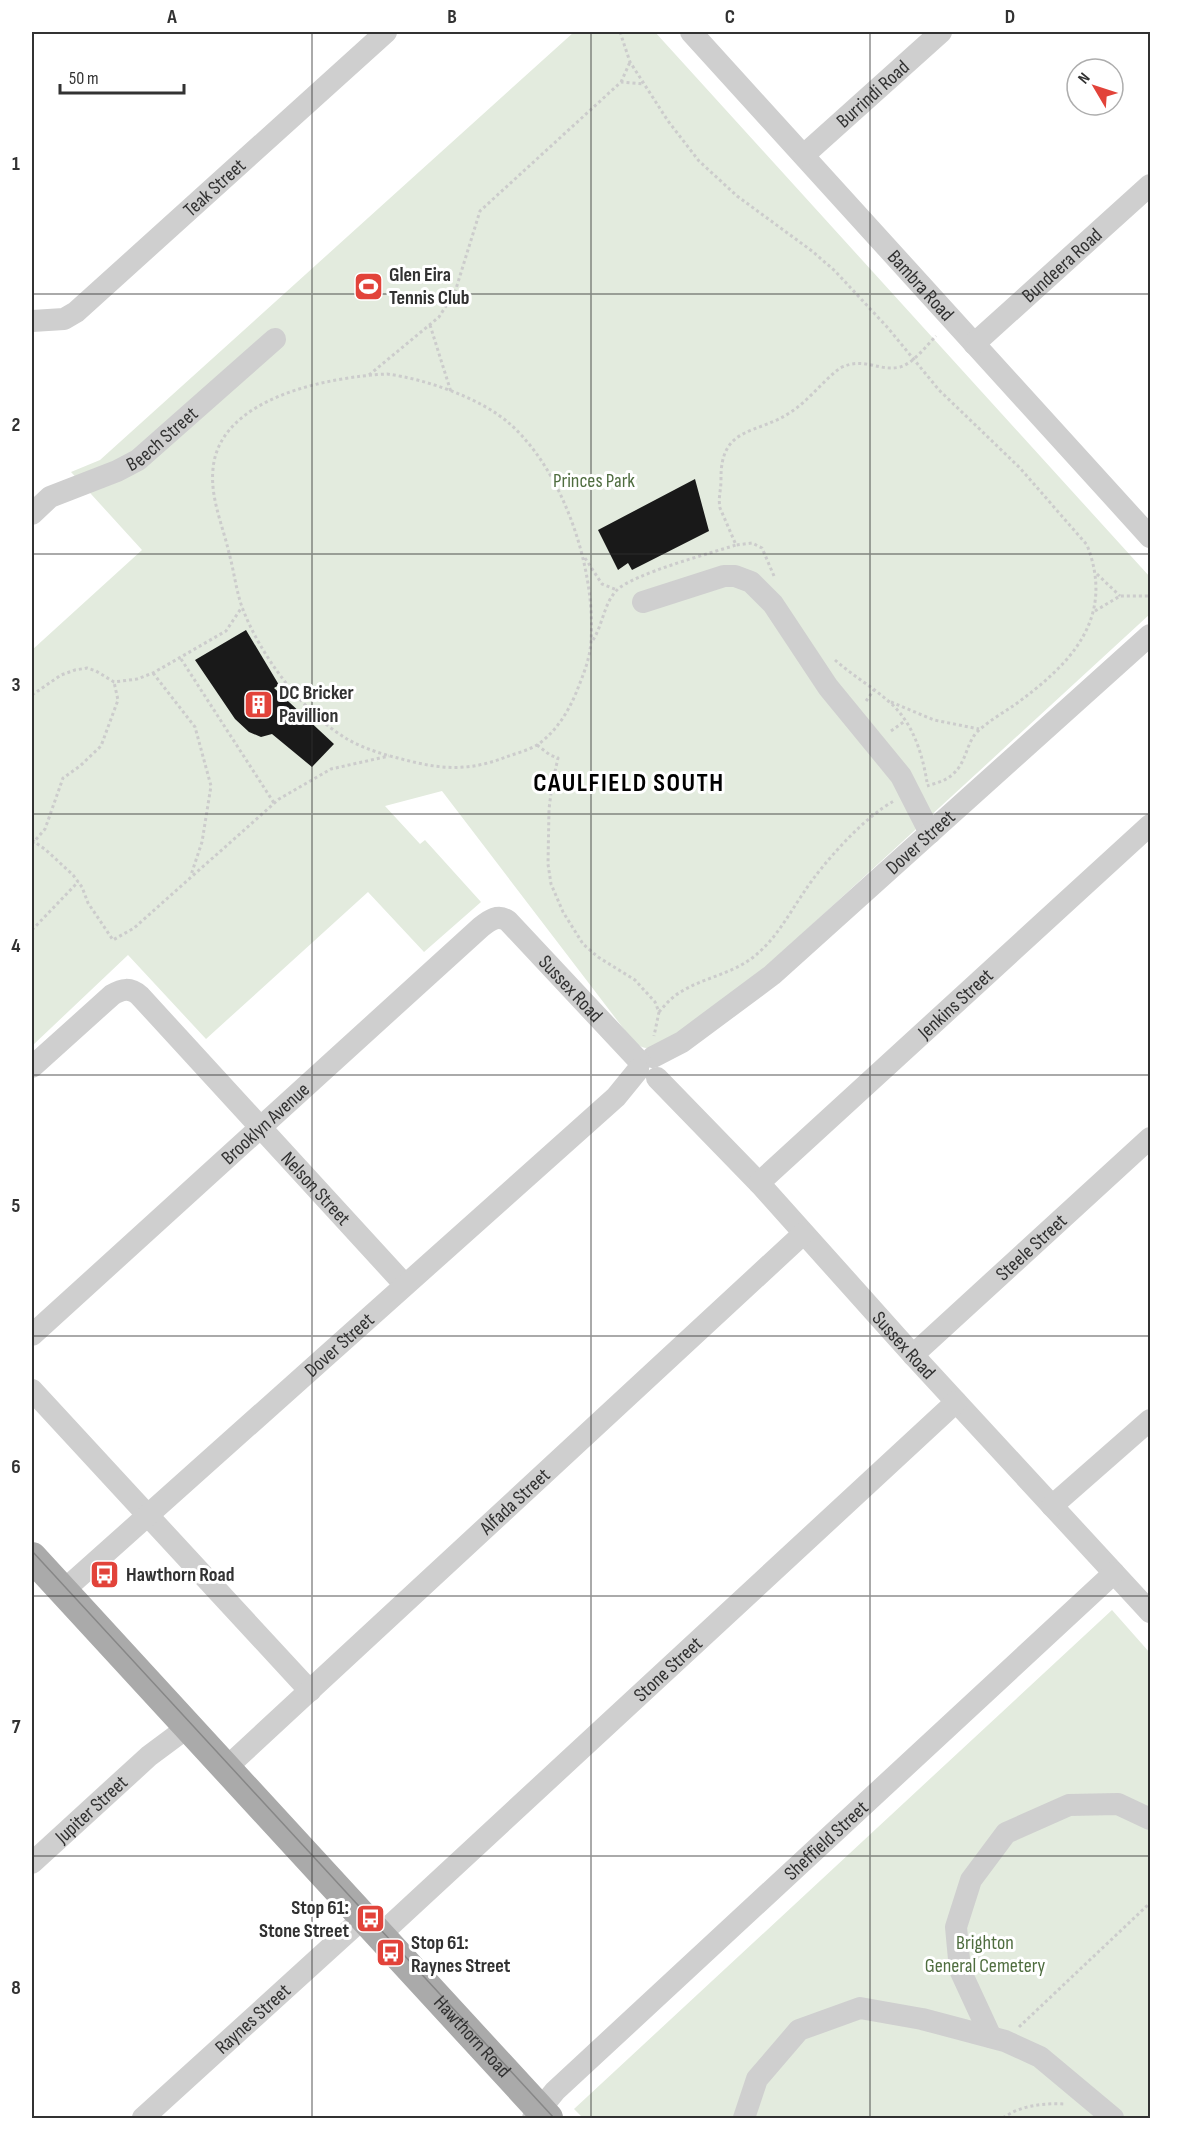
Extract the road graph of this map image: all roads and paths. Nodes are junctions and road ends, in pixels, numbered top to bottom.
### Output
1 (386, 32) edge
2 (620, 32) edge
3 (691, 32) edge
4 (941, 32) edge
5 (630, 62) junction
6 (621, 82) junction
7 (645, 85) junction
8 (804, 155) junction
9 (1150, 185) edge
10 (32, 321) edge
11 (430, 325) junction
12 (936, 336) dead end
13 (275, 339) dead end
14 (974, 344) junction
15 (912, 359) junction
16 (369, 375) junction
17 (451, 392) junction
18 (32, 514) edge
19 (1150, 537) edge
20 (583, 554) junction
21 (1095, 573) junction
22 (777, 581) dead end
23 (617, 590) dead end
24 (1120, 596) junction
25 (1150, 596) edge
26 (643, 602) dead end
27 (242, 607) junction
28 (1095, 611) junction
29 (1150, 635) edge
30 (827, 653) dead end
31 (181, 659) junction
32 (153, 673) junction
33 (114, 682) junction
34 (874, 690) junction
35 (32, 695) edge
36 (866, 701) dead end
37 (889, 701) junction
38 (905, 721) junction
39 (980, 729) junction
40 (891, 731) dead end
41 (537, 745) junction
42 (390, 756) junction
43 (919, 790) junction
44 (274, 803) junction
45 (1150, 825) edge
46 (930, 833) junction
47 (32, 842) edge
48 (190, 877) junction
49 (78, 881) junction
50 (501, 917) joint
51 (32, 922) edge
52 (33, 929) edge
53 (659, 1012) junction
54 (650, 1065) junction
55 (32, 1067) edge
56 (260, 1127) junction
57 (1150, 1138) edge
58 (759, 1183) junction
59 (803, 1234) junction
60 (405, 1285) junction
61 (32, 1335) edge
62 (913, 1355) junction
63 (32, 1390) edge
64 (956, 1402) junction
65 (1150, 1420) edge
66 (1052, 1506) junction
67 (146, 1516) junction
68 (32, 1557) edge
69 (1113, 1573) junction
70 (63, 1591) junction
71 (1150, 1612) edge
72 (310, 1691) junction
73 (184, 1723) junction
74 (226, 1768) junction
75 (1150, 1819) edge
76 (32, 1863) edge
77 (1150, 1903) edge
78 (371, 1927) junction
79 (998, 2039) junction
80 (1066, 2104) dead end
81 (540, 2115) edge
82 (143, 2118) edge
83 (744, 2118) edge
84 (1003, 2118) edge
85 (1113, 2118) edge

1 - 10 street, Teak Street
2 - 5 path
3 - 8 street, Bambra Road
4 - 8 street, Burrindi Road
5 - 6 path
5 - 7 path
6 - 7 path
6 - 11 path
7 - 15 path
8 - 14 street, Bambra Road
9 - 14 street, Bundeera Road
11 - 16 path
11 - 17 path
12 - 15 path
13 - 18 street, Beech Street
14 - 19 street, Bambra Road
15 - 21 path
15 - 22 path
16 - 17 path
16 - 27 path
17 - 20 path
20 - 23 path
20 - 41 path
21 - 24 path
21 - 28 path
24 - 25 path
24 - 28 path
26 - 43 street
27 - 31 path
27 - 42 path
28 - 39 path
29 - 46 street, Dover Street
30 - 34 path
31 - 32 path
31 - 44 path
32 - 33 path
32 - 48 path
33 - 35 path
33 - 47 path
34 - 36 path
34 - 37 path
37 - 38 path
37 - 39 path
38 - 40 path
38 - 43 path
39 - 43 path
41 - 42 path
41 - 53 path
42 - 44 path
43 - 46 street
43 - 53 path
44 - 48 path
45 - 58 street, Jenkins Street
46 - 54 street, Dover Street
47 - 49 path
48 - 49 path
49 - 52 path
50 - 54 street, Sussex Road
50 - 56 street, Brooklyn Avenue
51 - 52 path
53 - 54 path
54 - 58 street, Sussex Road
54 - 60 street, Dover Street
55 - 56 street, Nelson Street
56 - 60 street, Nelson Street
56 - 61 street, Brooklyn Avenue
57 - 62 street, Steele Street
58 - 59 street, Sussex Road
59 - 62 street, Sussex Road
59 - 72 street, Alfada Street
60 - 67 street, Dover Street
62 - 64 street, Sussex Road
63 - 67 street
64 - 66 street, Sussex Road
64 - 78 street, Stone Street
65 - 66 street
66 - 69 street, Sussex Road
67 - 70 street, Dover Street
67 - 72 street
68 - 70 main road, Hawthorn Road
69 - 71 street, Sussex Road
69 - 81 street, Sheffield Street
70 - 73 main road, Hawthorn Road
72 - 74 street, Alfada Street
73 - 74 main road, Hawthorn Road
73 - 76 street, Jupiter Street
74 - 78 main road, Hawthorn Road
75 - 79 street
77 - 79 path
78 - 81 main road, Hawthorn Road
78 - 82 street, Raynes Street
79 - 83 street
79 - 85 street
80 - 84 path

